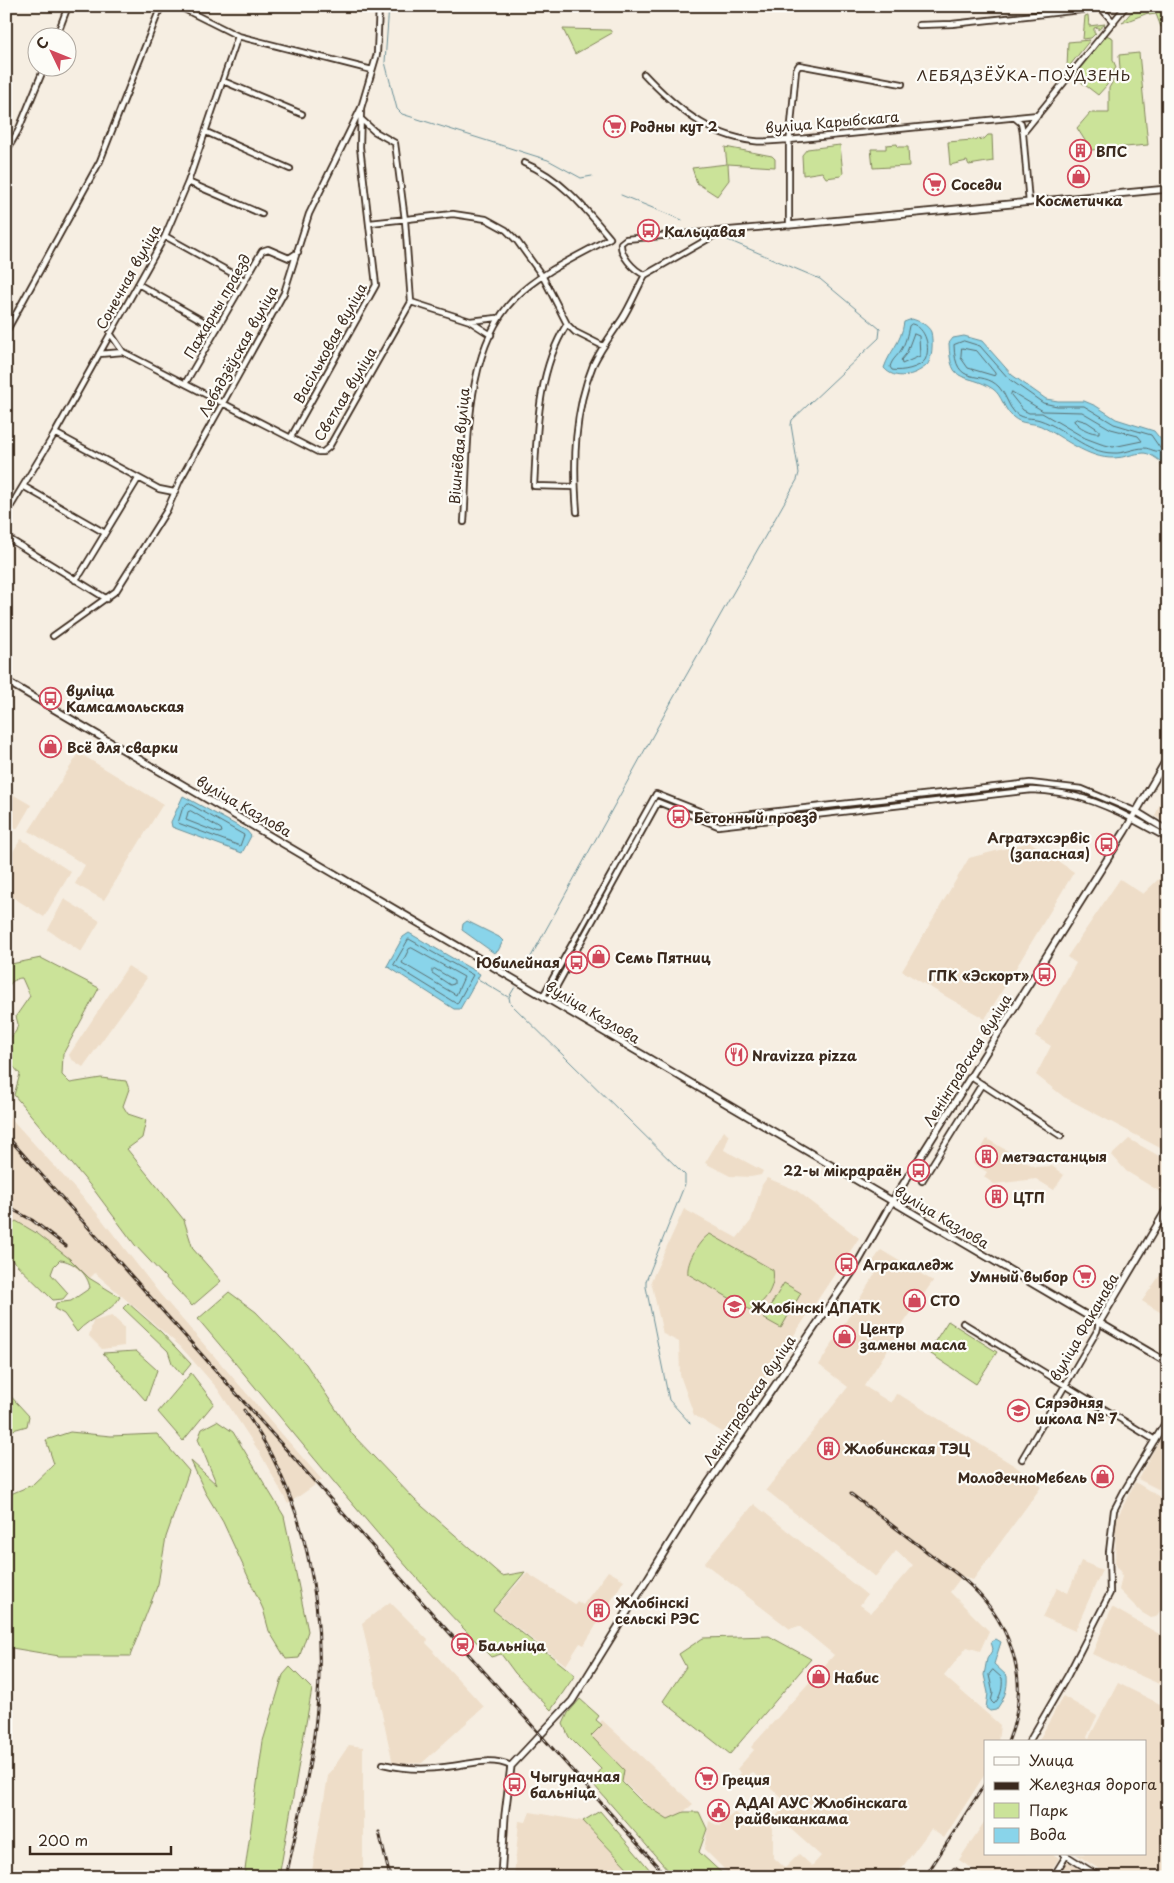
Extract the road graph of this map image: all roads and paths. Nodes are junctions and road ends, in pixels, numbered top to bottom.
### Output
1 (68, 6) edge
2 (161, 6) edge
3 (178, 6) edge
4 (379, 6) edge
5 (1117, 6) edge
6 (1126, 6) edge
7 (1101, 8) junction
8 (1114, 23) junction
9 (919, 25) dead end
10 (60, 28) edge
11 (238, 36) junction
12 (372, 70) junction
13 (644, 74) dead end
14 (40, 78) edge
15 (223, 81) junction
16 (902, 84) dead end
17 (361, 108) junction
18 (302, 114) dead end
19 (1038, 115) junction
20 (1015, 118) junction
21 (1025, 118) junction
22 (362, 120) junction
23 (1021, 123) junction
24 (1030, 126) junction
25 (350, 130) junction
26 (206, 132) junction
27 (1023, 132) junction
28 (359, 133) junction
29 (789, 140) junction
30 (6, 152) edge
31 (524, 162) dead end
32 (290, 169) dead end
33 (188, 182) junction
34 (1168, 189) edge
35 (1029, 202) junction
36 (262, 214) dead end
37 (405, 220) junction
38 (370, 223) junction
39 (789, 225) junction
40 (722, 231) junction
41 (166, 236) junction
42 (610, 238) junction
43 (623, 240) junction
44 (298, 252) junction
45 (644, 274) junction
46 (543, 277) junction
47 (244, 280) junction
48 (138, 284) junction
49 (411, 302) junction
50 (497, 318) junction
51 (470, 321) junction
52 (567, 324) junction
53 (217, 329) junction
54 (6, 332) edge
55 (110, 333) junction
56 (491, 335) junction
57 (603, 346) junction
58 (123, 352) junction
59 (99, 354) junction
60 (186, 382) junction
61 (224, 402) junction
62 (56, 433) junction
63 (291, 437) junction
64 (138, 479) junction
65 (24, 486) junction
66 (575, 488) junction
67 (174, 492) junction
68 (577, 512) dead end
69 (6, 514) edge
70 (464, 522) dead end
71 (105, 533) junction
72 (6, 537) edge
73 (75, 580) junction
74 (107, 599) junction
75 (53, 636) dead end
76 (6, 681) edge
77 (1168, 757) edge
78 (1137, 812) junction
79 (1133, 819) junction
80 (1168, 831) edge
81 (1168, 838) edge
82 (546, 998) junction
83 (971, 1077) junction
84 (982, 1084) junction
85 (1061, 1136) dead end
86 (922, 1181) dead end
87 (892, 1202) junction
88 (1168, 1207) edge
89 (963, 1323) dead end
90 (1099, 1323) junction
91 (1168, 1363) edge
92 (1064, 1386) junction
93 (1168, 1418) edge
94 (1155, 1440) junction
95 (1022, 1459) dead end
96 (1030, 1740) edge
97 (383, 1764) dead end
98 (510, 1766) junction
99 (1064, 1856) edge
100 (1067, 1856) edge
101 (955, 1871) dead end
102 (501, 1877) edge
103 (964, 1877) edge
104 (1053, 1877) edge
105 (1100, 1877) edge

1 - 10 street
2 - 54 street
3 - 11 street
4 - 12 street, Лебядзёўская вуліца
5 - 7 street
6 - 8 street
7 - 8 street
7 - 9 street
8 - 19 street
11 - 12 street
11 - 15 street, Сонечная вуліца
12 - 17 street, Лебядзёўская вуліца
13 - 29 street, вуліца Карыбскага
14 - 30 street
15 - 18 street
15 - 26 street, Сонечная вуліца
16 - 29 street
17 - 22 street, Васільковая вуліца
17 - 25 street, Лебядзёўская вуліца
19 - 21 street, вуліца Карыбскага
19 - 24 street
20 - 21 street, вуліца Карыбскага
20 - 23 street
20 - 29 street, вуліца Карыбскага
21 - 23 street
21 - 24 street
22 - 28 street, Васільковая вуліца
22 - 37 street
23 - 24 street
23 - 27 street
24 - 27 street
25 - 28 street
25 - 44 street, Лебядзёўская вуліца
26 - 32 street
26 - 33 street, Сонечная вуліца
27 - 35 street
28 - 38 street, Васільковая вуліца
29 - 39 street
31 - 42 street
33 - 36 street
33 - 41 street, Сонечная вуліца
34 - 35 main road
35 - 39 main road
37 - 38 street
37 - 46 street
37 - 49 street
38 - 63 street, Васільковая вуліца
39 - 40 street
40 - 43 street
40 - 45 street
41 - 47 street
41 - 48 street, Сонечная вуліца
42 - 43 street
42 - 46 street, Вішнёвая вуліца
43 - 45 street
44 - 47 street, Пажарны праезд
44 - 61 street, Лебядзёўская вуліца
45 - 57 street
46 - 50 street, Вішнёвая вуліца
46 - 52 street
47 - 53 street, Пажарны праезд
48 - 53 street
48 - 55 street, Сонечная вуліца
49 - 51 street
49 - 63 street, Светлая вуліца
50 - 51 street
50 - 56 street, Вішнёвая вуліца
51 - 56 street
52 - 57 street
52 - 66 street
53 - 60 street, Пажарны праезд
55 - 58 street
55 - 59 street, Сонечная вуліца
56 - 70 street, Вішнёвая вуліца
57 - 66 street
58 - 59 street
58 - 60 street, Светлая вуліца
59 - 62 street, Сонечная вуліца
60 - 61 street, Светлая вуліца
61 - 63 street, Светлая вуліца
61 - 67 street, Лебядзёўская вуліца
62 - 64 street
62 - 65 street, Сонечная вуліца
64 - 67 street
64 - 71 street
65 - 69 street, Сонечная вуліца
65 - 71 street
66 - 68 street
67 - 74 street, Лебядзёўская вуліца
71 - 73 street
72 - 73 street
73 - 74 street
74 - 75 street, Лебядзёўская вуліца
76 - 82 main road, вуліца Казлова
77 - 78 main road, Ленінградская вуліца
78 - 79 main road, Ленінградская вуліца
78 - 80 main road
78 - 82 street
79 - 81 main road
79 - 82 street
79 - 83 main road, Ленінградская вуліца
82 - 87 main road, вуліца Казлова
83 - 84 street
83 - 87 main road, Ленінградская вуліца
84 - 85 street
84 - 86 street
87 - 90 main road, вуліца Казлова
87 - 98 main road, Ленінградская вуліца
88 - 90 main road, вуліца Факанава
89 - 92 street
90 - 91 main road, вуліца Казлова
90 - 92 street, вуліца Факанава
92 - 94 street
92 - 95 street, вуліца Факанава
93 - 94 street
94 - 96 street
97 - 98 street
98 - 102 main road
99 - 104 street
100 - 105 street
101 - 103 street

